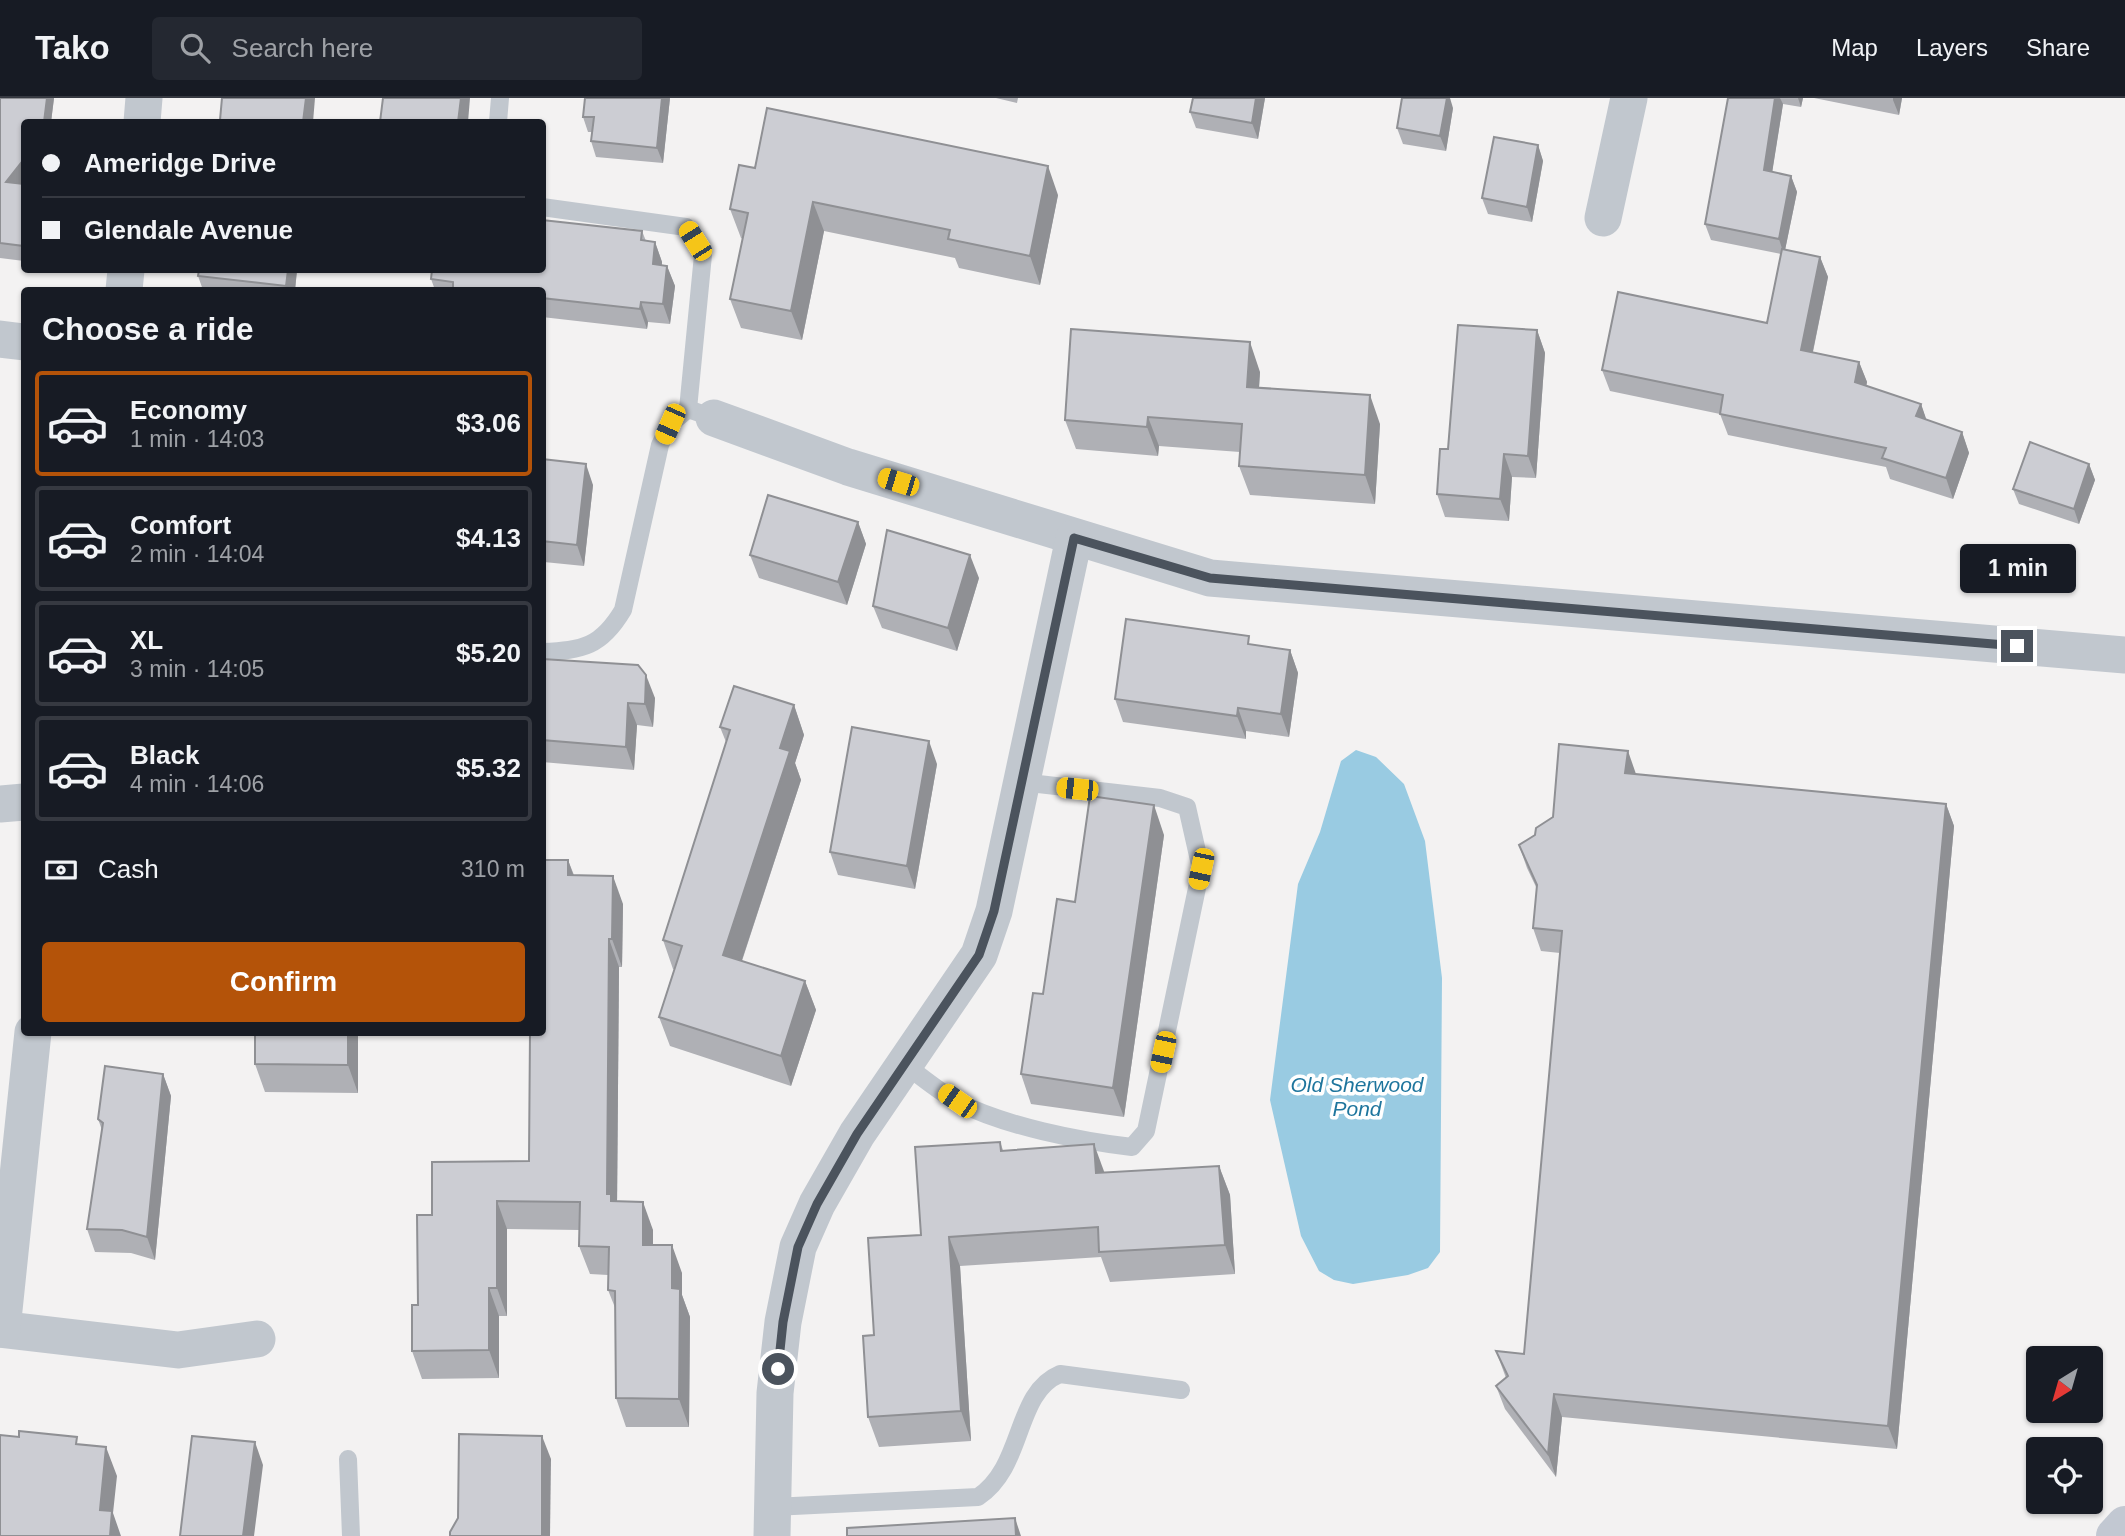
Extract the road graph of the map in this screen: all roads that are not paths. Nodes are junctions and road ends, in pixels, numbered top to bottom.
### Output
1 (144, 98) edge
2 (500, 98) edge
3 (1629, 98) edge
4 (142, 119) edge
5 (498, 119) edge
6 (546, 208) edge
7 (1603, 218) dead end
8 (0, 339) edge
9 (21, 342) edge
10 (701, 414) junction
11 (1074, 538) junction
12 (546, 652) edge
13 (2125, 655) edge
14 (1021, 782) junction
15 (21, 802) edge
16 (0, 804) edge
17 (33, 1036) edge
18 (904, 1064) junction
19 (1, 1329) edge
20 (257, 1339) dead end
21 (1181, 1391) dead end
22 (348, 1459) dead end
23 (773, 1522) edge
24 (2125, 1525) edge
25 (351, 1536) edge
26 (2115, 1536) edge

1 - 4 street
2 - 5 lane
3 - 7 street
6 - 10 lane
8 - 9 street
10 - 11 street
10 - 12 lane
11 - 13 street
11 - 14 street
14 - 18 street
14 - 18 lane
15 - 16 street
17 - 19 street
18 - 23 street
19 - 20 street
21 - 23 lane
22 - 25 lane
24 - 26 main road

